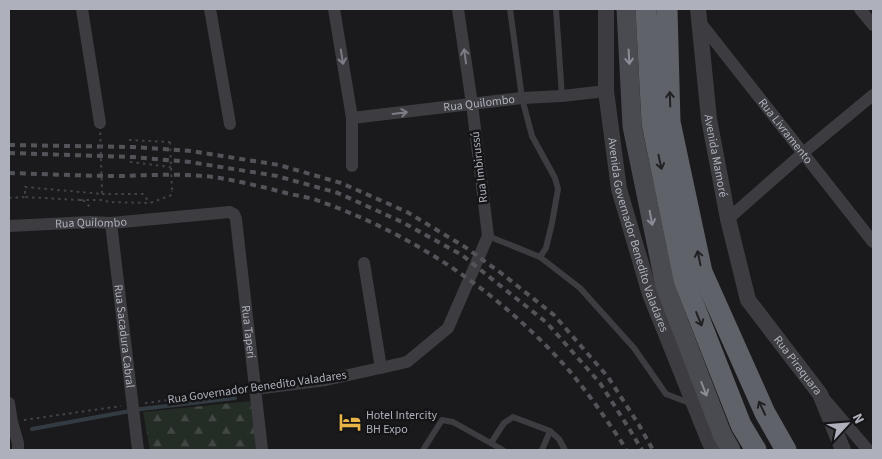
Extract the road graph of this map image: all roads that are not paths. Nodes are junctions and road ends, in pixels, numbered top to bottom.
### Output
1 (82, 9) edge
2 (210, 9) edge
3 (334, 9) edge
4 (458, 9) edge
5 (510, 9) edge
6 (556, 9) edge
7 (606, 9) edge
8 (626, 9) edge
9 (646, 9) edge
10 (667, 9) edge
11 (860, 9) edge
12 (699, 15) edge
13 (873, 25) edge
14 (606, 91) junction
15 (873, 95) edge
16 (562, 96) junction
17 (522, 98) junction
18 (472, 104) junction
19 (352, 118) junction
20 (100, 123) road end
21 (230, 124) dead end
22 (804, 153) junction
23 (352, 166) dead end
24 (234, 214) joint
25 (728, 219) junction
26 (111, 223) junction
27 (9, 226) edge
28 (488, 236) junction
29 (873, 242) edge
30 (540, 257) junction
31 (364, 263) dead end
32 (748, 300) joint
33 (382, 368) junction
34 (255, 389) junction
35 (820, 394) junction
36 (9, 403) edge
37 (694, 405) junction
38 (550, 431) junction
39 (491, 443) junction
40 (869, 445) edge
41 (18, 450) edge
42 (138, 450) edge
43 (262, 450) edge
44 (423, 450) edge
45 (503, 450) edge
46 (542, 450) edge
47 (565, 450) edge
48 (714, 450) edge
49 (731, 450) edge
50 (756, 450) edge
51 (786, 450) edge
52 (843, 450) edge

1 - 20 street
2 - 21 street
3 -> 19 street
18 -> 4 street, Rua Imbirussú
5 - 17 lane
6 - 16 lane
7 - 14 street, Avenida Governador Benedito Valadares
8 -> 49 main road
9 -> 50 highway
51 -> 10 highway
11 - 13 street
12 - 22 street, Rua Livramento
12 - 25 street, Avenida Mamoré
14 - 16 street, Rua Quilombo
14 - 37 street, Avenida Governador Benedito Valadares
15 - 22 street
16 - 17 street, Rua Quilombo
17 - 18 street, Rua Quilombo
17 - 30 lane
19 -> 18 street, Rua Quilombo
18 - 28 street, Rua Imbirussú
19 - 23 street
22 - 25 street
22 - 29 street, Rua Livramento
24 - 26 street, Rua Quilombo
24 - 34 street, Rua Taperi
25 - 32 street, Avenida Mamoré
26 - 27 street, Rua Quilombo
26 - 42 street, Rua Sacadura Cabral
28 - 30 lane
28 - 33 street, Rua Governador Benedito Valadares
30 - 37 lane
31 - 33 street
32 - 35 street, Rua Piraquara
33 - 34 street, Rua Governador Benedito Valadares
34 - 43 street, Rua Taperi
35 - 40 street, Rua Piraquara
35 - 52 street
36 - 41 street
37 - 48 street, Avenida Governador Benedito Valadares
38 - 39 lane
38 - 46 lane
38 - 47 lane
39 - 44 lane
39 - 45 lane

